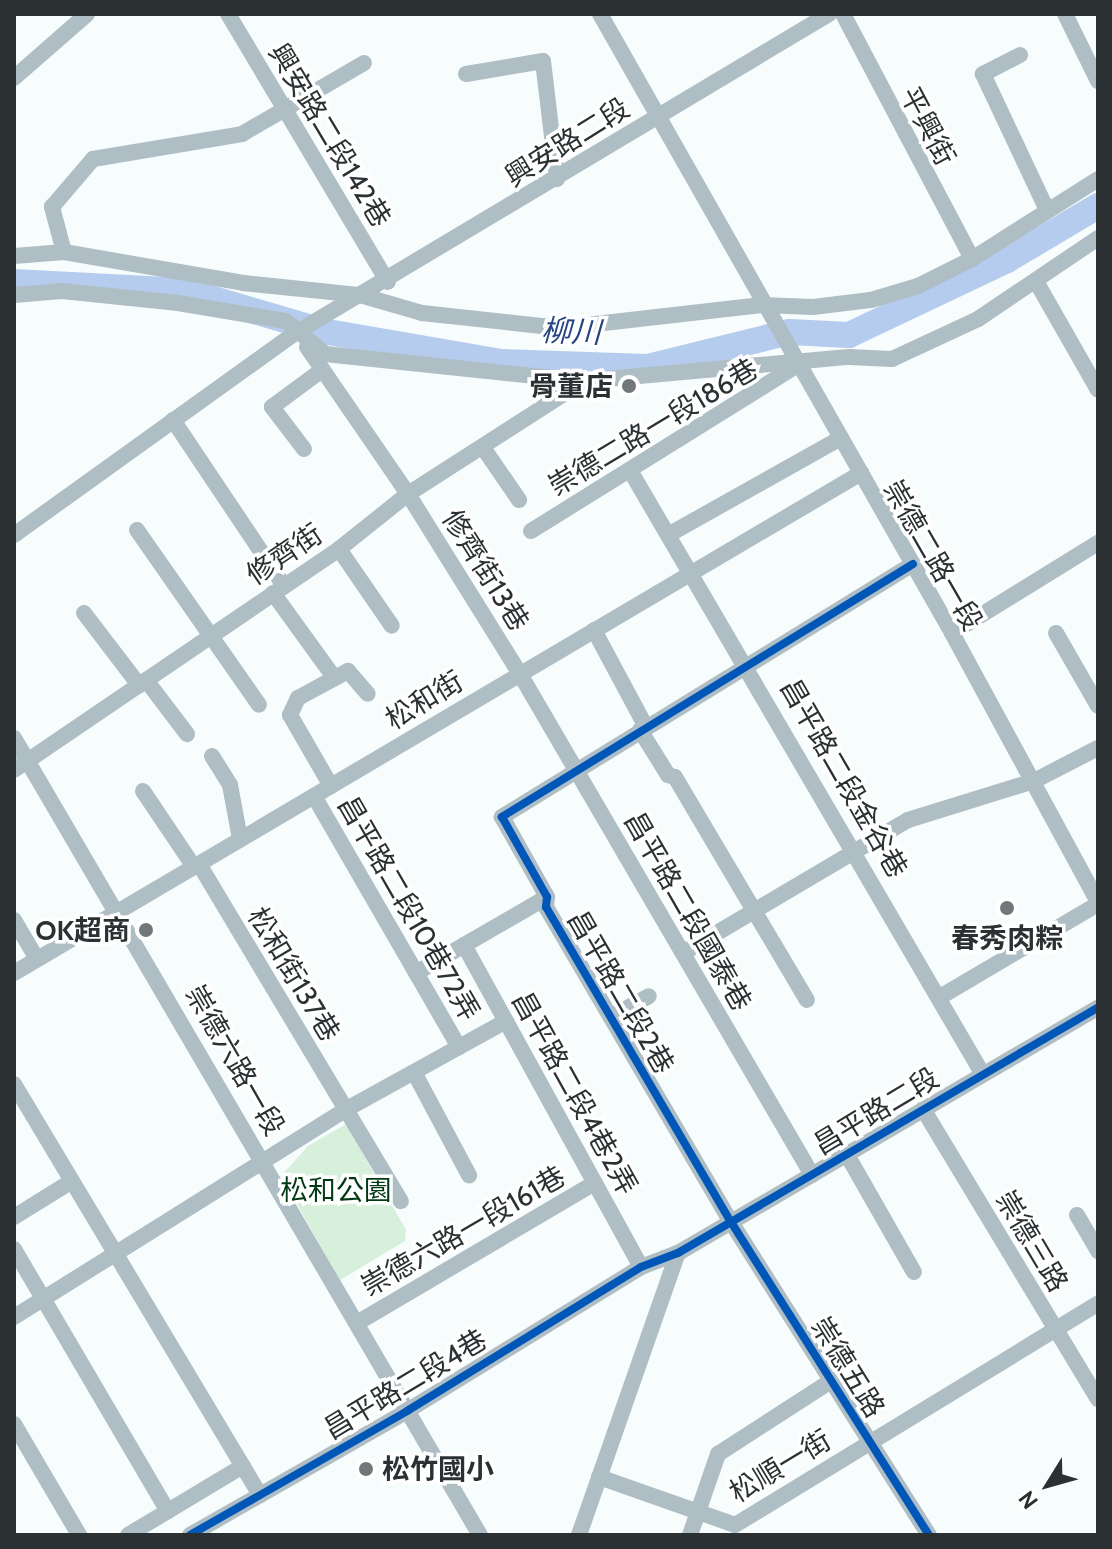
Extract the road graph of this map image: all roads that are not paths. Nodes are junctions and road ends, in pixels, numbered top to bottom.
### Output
1 (87, 14) edge
2 (228, 14) edge
3 (600, 14) edge
4 (829, 14) edge
5 (843, 14) edge
6 (1065, 14) edge
7 (1020, 55) dead end
8 (364, 63) dead end
9 (466, 74) dead end
10 (14, 78) edge
11 (1098, 81) edge
12 (285, 108) junction
13 (657, 116) junction
14 (557, 179) junction
15 (1098, 179) edge
16 (1047, 210) junction
17 (1098, 238) edge
18 (64, 252) junction
19 (14, 256) edge
20 (972, 259) junction
21 (388, 282) junction
22 (1037, 283) junction
23 (14, 295) edge
24 (360, 295) junction
25 (765, 311) junction
26 (303, 330) junction
27 (795, 359) junction
28 (322, 370) junction
29 (584, 381) junction
30 (1098, 390) edge
31 (173, 420) junction
32 (841, 438) junction
33 (304, 449) dead end
34 (484, 449) junction
35 (631, 472) junction
36 (861, 473) junction
37 (408, 494) junction
38 (519, 500) dead end
39 (137, 530) dead end
40 (531, 531) dead end
41 (14, 535) edge
42 (668, 535) junction
43 (1098, 543) edge
44 (339, 549) junction
45 (913, 564) junction
46 (689, 574) junction
47 (278, 590) junction
48 (84, 613) dead end
49 (392, 626) dead end
50 (594, 630) junction
51 (952, 633) junction
52 (1056, 633) dead end
53 (211, 636) junction
54 (749, 668) junction
55 (520, 674) junction
56 (333, 676) junction
57 (143, 683) junction
58 (368, 694) dead end
59 (259, 705) dead end
60 (1098, 706) edge
61 (643, 728) junction
62 (187, 734) dead end
63 (14, 738) edge
64 (1098, 748) edge
65 (212, 756) dead end
66 (21, 766) edge
67 (575, 770) junction
68 (1034, 781) junction
69 (331, 786) junction
70 (143, 791) dead end
71 (314, 796) junction
72 (240, 839) junction
73 (857, 851) junction
74 (196, 865) junction
75 (547, 897) junction
76 (1098, 903) edge
77 (118, 911) junction
78 (754, 912) junction
79 (14, 920) edge
80 (464, 945) junction
81 (683, 953) junction
82 (37, 959) junction
83 (14, 973) edge
84 (416, 973) junction
85 (649, 996) dead end
86 (940, 997) junction
87 (807, 1000) dead end
88 (1098, 1008) edge
89 (611, 1017) junction
90 (506, 1021) junction
91 (459, 1047) junction
92 (982, 1073) junction
93 (415, 1074) junction
94 (14, 1084) edge
95 (923, 1109) junction
96 (345, 1110) junction
97 (846, 1153) junction
98 (264, 1163) junction
99 (469, 1175) dead end
100 (812, 1175) junction
101 (72, 1181) junction
102 (595, 1183) junction
103 (401, 1201) dead end
104 (1077, 1215) dead end
105 (14, 1217) edge
106 (731, 1222) junction
107 (14, 1249) edge
108 (1098, 1251) edge
109 (114, 1252) junction
110 (678, 1253) junction
111 (641, 1267) junction
112 (914, 1272) dead end
113 (43, 1297) junction
114 (1098, 1303) edge
115 (14, 1317) edge
116 (357, 1323) junction
117 (1054, 1331) junction
118 (831, 1381) junction
119 (1098, 1399) edge
120 (407, 1411) junction
121 (14, 1424) edge
122 (870, 1444) junction
123 (243, 1466) junction
124 (599, 1477) junction
125 (260, 1495) junction
126 (168, 1511) junction
127 (696, 1511) junction
128 (925, 1534) edge
129 (79, 1535) edge
130 (128, 1535) edge
131 (190, 1535) edge
132 (480, 1535) edge
133 (579, 1535) edge
134 (690, 1535) edge

1 - 10 street
2 - 12 street, 興安路二段142巷
3 - 13 street
4 - 13 street, 興安路二段
5 - 20 street, 平興街
6 - 11 street
7 - 16 street
8 - 12 street
9 - 14 street
12 - 18 street
12 - 21 street, 興安路二段142巷
13 - 14 street, 興安路二段
13 - 25 street
14 - 21 street, 興安路二段
15 - 16 street
16 - 20 street
17 - 22 street
18 - 19 street
18 - 24 street
20 - 25 street
21 - 24 street, 興安路二段
22 - 27 street
22 - 30 street
23 - 26 street
24 - 25 street
24 - 26 street, 興安路二段
25 - 27 street, 崇德二路一段
26 - 28 street, 修齊街13巷
26 - 29 street
26 - 31 street
27 - 29 street
27 - 32 street, 崇德二路一段
27 - 35 street, 崇德二路一段186巷
28 - 33 street
28 - 37 street, 修齊街13巷
29 - 34 street, 修齊街
31 - 41 street
31 - 47 street
32 - 36 street, 崇德二路一段
32 - 42 street
34 - 37 street, 修齊街
34 - 38 street
35 - 40 street, 崇德二路一段186巷
35 - 42 street, 昌平路二段金谷巷
36 - 45 street, 崇德二路一段
36 - 46 street, 松和街
37 - 44 street, 修齊街
37 - 55 street, 修齊街13巷
39 - 53 street
42 - 46 street, 昌平路二段金谷巷
43 - 51 street
44 - 47 street, 修齊街
44 - 49 street
45 - 51 street, 崇德二路一段
45 - 54 street
46 - 50 street, 松和街
46 - 54 street, 昌平路二段金谷巷
47 - 53 street, 修齊街
47 - 56 street
48 - 57 street
50 - 55 street, 松和街
50 - 61 street
51 - 68 street, 崇德二路一段
52 - 60 street
53 - 57 street, 修齊街
53 - 59 street
54 - 61 street
54 - 73 street, 昌平路二段金谷巷
55 - 67 street, 昌平路二段國泰巷
55 - 69 street, 松和街
56 - 58 street
56 - 69 street
57 - 62 street
57 - 66 street, 修齊街
61 - 67 street
61 - 78 street
63 - 66 street, 崇德六路一段
64 - 68 street
65 - 72 street
66 - 77 street, 崇德六路一段
67 - 75 street, 昌平路二段2巷
67 - 81 street, 昌平路二段國泰巷
68 - 73 street
68 - 76 street, 崇德二路一段
69 - 71 street, 松和街
70 - 74 street, 松和街137巷
71 - 72 street, 松和街
71 - 84 street, 昌平路二段10巷72弄
72 - 74 street, 松和街
73 - 78 street
73 - 86 street, 昌平路二段金谷巷
74 - 77 street, 松和街
74 - 96 street, 松和街137巷
75 - 80 street
75 - 89 street, 昌平路二段2巷
76 - 86 street
77 - 82 street, 松和街
77 - 98 street, 崇德六路一段
78 - 81 street
78 - 87 street
79 - 82 street
80 - 84 street
80 - 90 street, 昌平路二段4巷2弄
81 - 100 street, 昌平路二段國泰巷
82 - 83 street, 松和街
84 - 91 street, 昌平路二段10巷72弄
85 - 89 street
86 - 92 street, 昌平路二段金谷巷
88 - 92 street, 昌平路二段
89 - 106 street, 昌平路二段2巷
90 - 91 street
90 - 102 street, 昌平路二段4巷2弄
91 - 93 street
92 - 95 street, 昌平路二段
93 - 96 street
93 - 99 street
94 - 101 street
95 - 97 street, 昌平路二段
95 - 117 street, 崇德三路
96 - 98 street
96 - 103 street, 松和街137巷
97 - 100 street, 昌平路二段
97 - 112 street
98 - 109 street
98 - 116 street, 崇德六路一段
100 - 106 street, 昌平路二段
101 - 105 street
101 - 109 street
102 - 111 street, 昌平路二段4巷2弄
102 - 116 street, 崇德六路一段161巷
104 - 108 street
106 - 110 street, 昌平路二段
106 - 118 street, 崇德五路
107 - 113 street
109 - 113 street
109 - 123 street
110 - 111 street, 昌平路二段4巷
110 - 124 street
111 - 120 street, 昌平路二段4巷
113 - 115 street
113 - 126 street
114 - 117 street, 松順一街
116 - 120 street, 崇德六路一段
117 - 119 street, 崇德三路
117 - 122 street, 松順一街
118 - 122 street, 崇德五路
118 - 127 street
120 - 125 street, 昌平路二段4巷
120 - 132 street, 崇德六路一段
121 - 129 street
122 - 127 street, 松順一街
122 - 128 street, 崇德五路
123 - 125 street
123 - 126 street
124 - 127 street, 松順一街
124 - 133 street
125 - 131 street, 昌平路二段4巷
126 - 130 street
127 - 134 street

